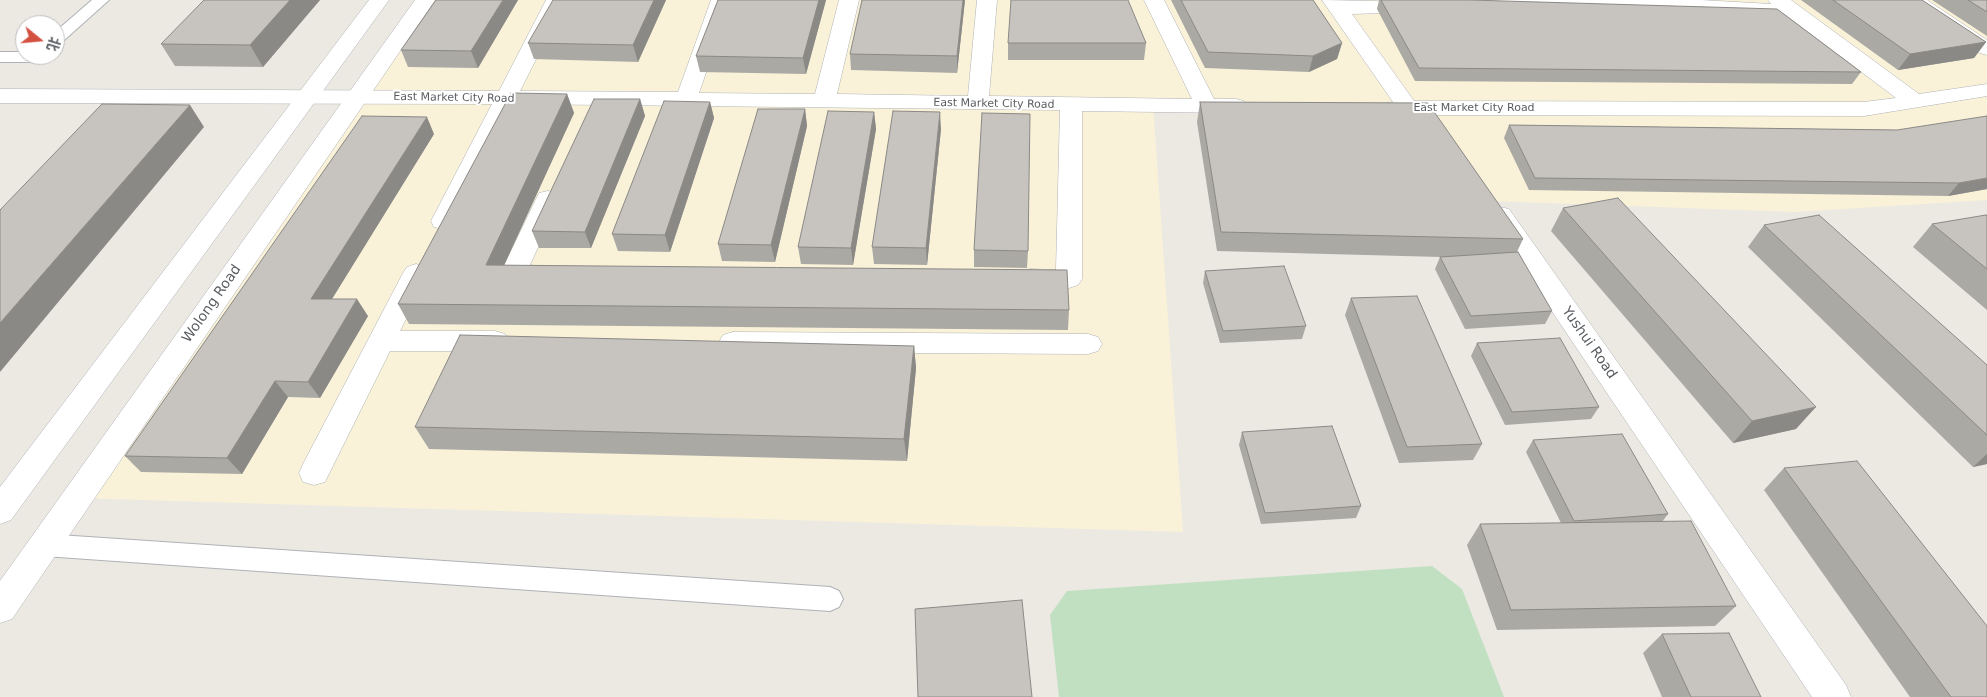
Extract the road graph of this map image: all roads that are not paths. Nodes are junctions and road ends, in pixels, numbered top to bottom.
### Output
1 (101, 0) edge
2 (379, 0) edge
3 (425, 0) edge
4 (556, 0) edge
5 (721, 0) edge
6 (849, 0) edge
7 (987, 0) edge
8 (1154, 0) edge
9 (1914, 0) edge
10 (1484, 2) edge
11 (1646, 2) edge
12 (1335, 4) edge
13 (1434, 5) edge
14 (1785, 5) edge
15 (65, 31) edge
16 (1987, 49) edge
17 (0, 57) edge
18 (15, 57) edge
19 (1987, 90) edge
20 (0, 96) edge
21 (307, 97) junction
22 (356, 97) junction
23 (596, 98) junction
24 (506, 99) junction
25 (686, 100) junction
26 (1914, 101) junction
27 (824, 102) junction
28 (978, 103) junction
29 (1071, 104) junction
30 (1206, 106) junction
31 (1254, 106) edge
32 (1370, 107) edge
33 (1408, 108) junction
34 (583, 124) edge
35 (1436, 130) edge
36 (558, 177) edge
37 (1485, 193) edge
38 (562, 274) edge
39 (1009, 278) edge
40 (382, 340) junction
41 (521, 341) edge
42 (710, 342) edge
43 (1088, 344) dead end
44 (314, 473) dead end
45 (0, 511) edge
46 (44, 545) junction
47 (830, 599) dead end
48 (0, 608) edge
49 (1833, 697) edge

1 - 15 lane
2 - 21 street
3 - 22 street, Wolong Road
4 - 24 street
5 - 25 street
6 - 27 street
7 - 28 street
8 - 30 street
9 - 16 street
10 - 11 street
11 - 14 street
12 - 13 street
12 - 33 street
14 - 26 street
17 - 18 lane
19 - 26 street, East Market City Road
20 - 21 street, East Market City Road
21 - 22 street, East Market City Road
21 - 45 street
22 - 24 street, East Market City Road
22 - 46 street, Wolong Road
23 - 24 street, East Market City Road
23 - 25 street, East Market City Road
23 - 34 street
24 - 40 street
25 - 27 street, East Market City Road
26 - 33 street, East Market City Road
27 - 28 street, East Market City Road
28 - 29 street, East Market City Road
29 - 30 street, East Market City Road
29 - 39 street
30 - 31 street, East Market City Road
32 - 33 street, East Market City Road
33 - 35 street
36 - 38 street
37 - 49 street, Yushui Road
40 - 41 street
40 - 44 street
42 - 43 street
46 - 47 lane
46 - 48 street, Wolong Road

